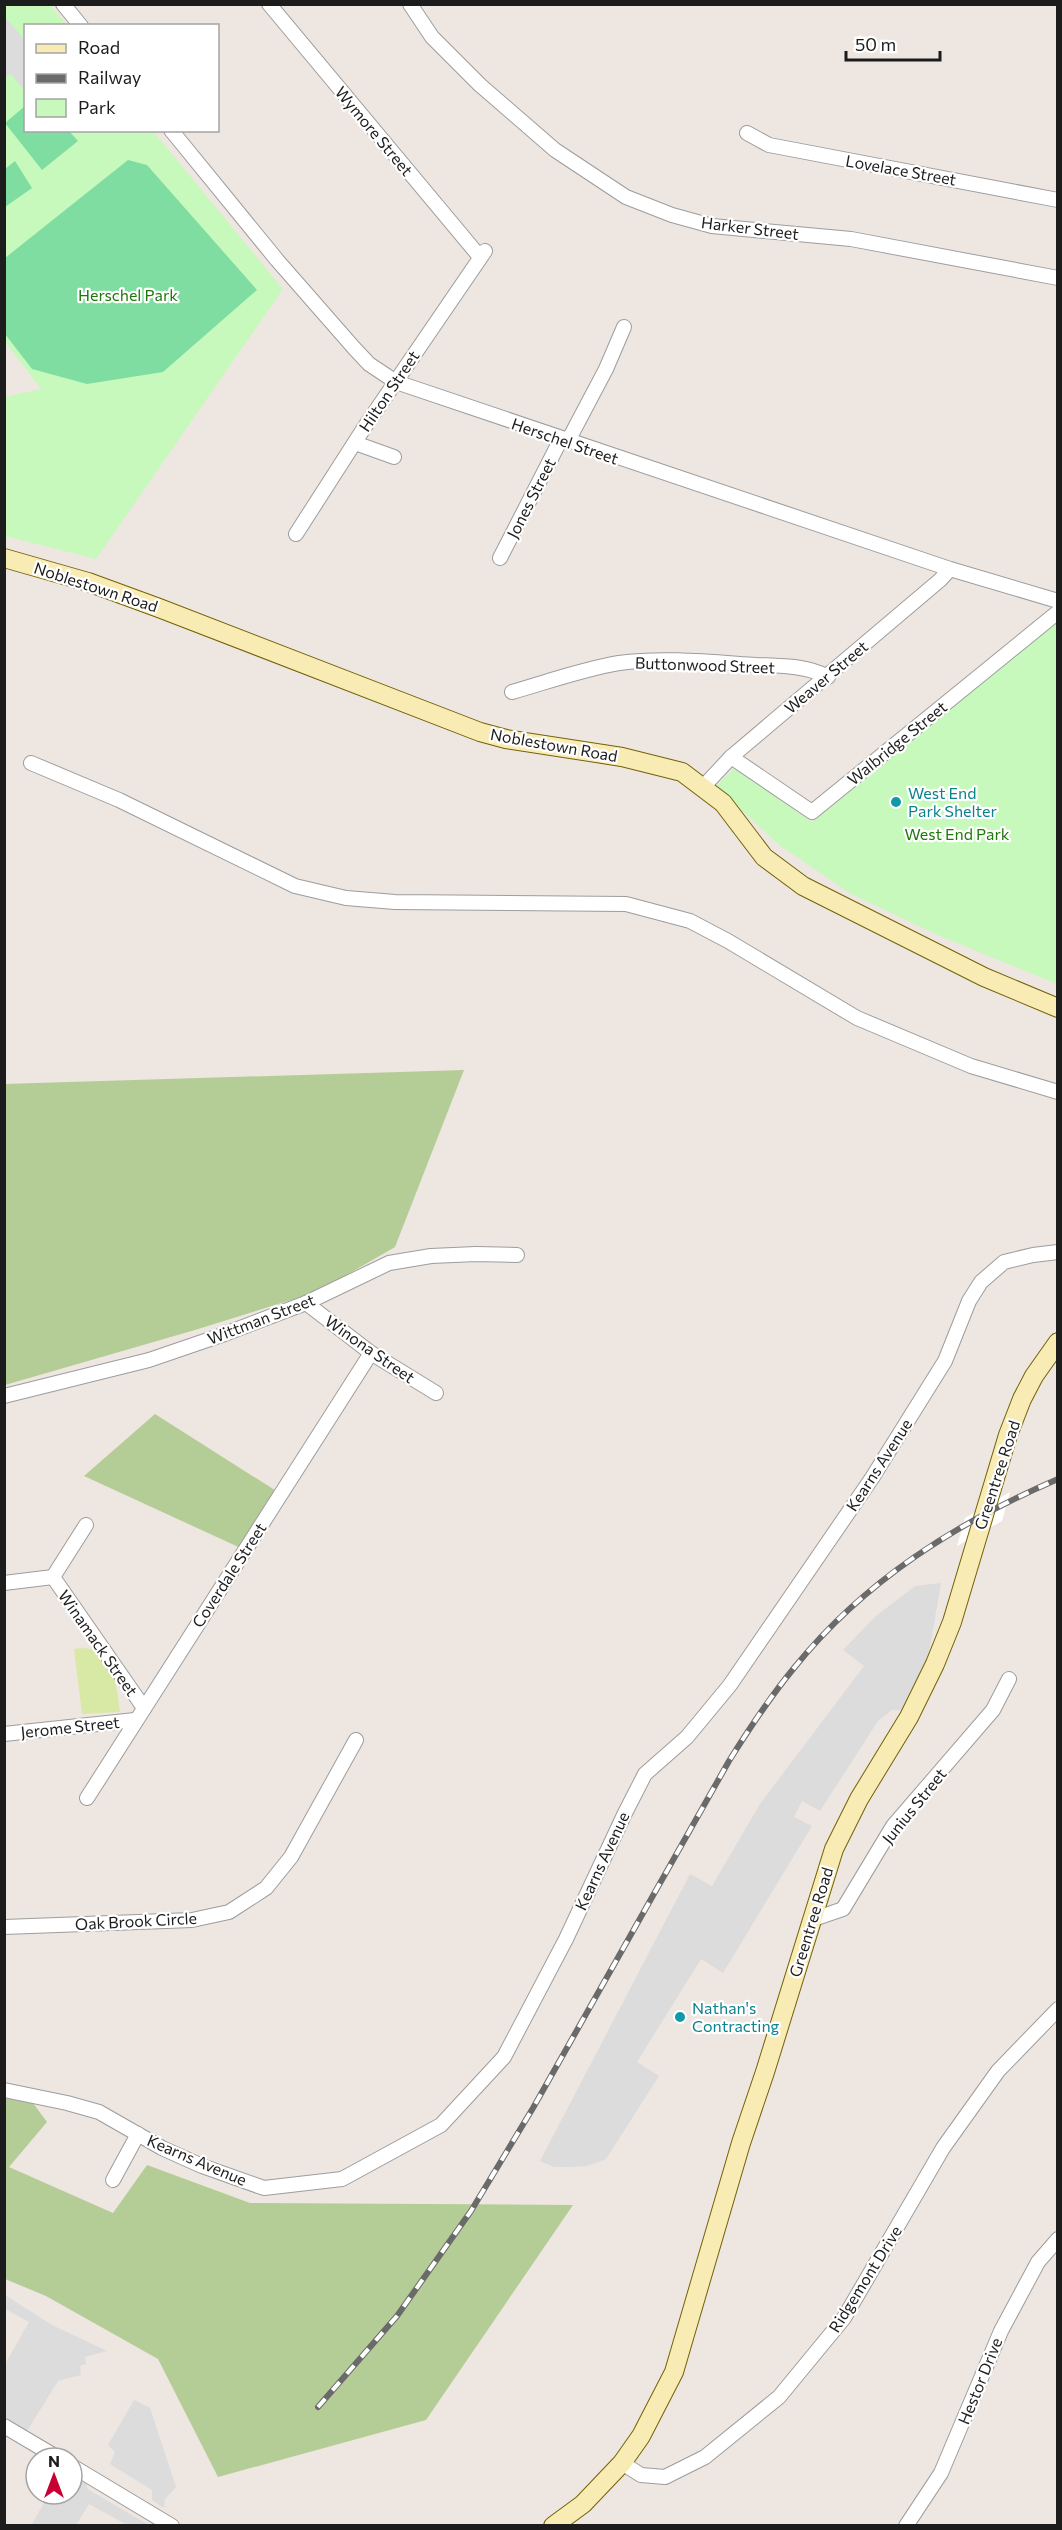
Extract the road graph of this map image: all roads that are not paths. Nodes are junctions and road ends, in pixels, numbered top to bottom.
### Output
1 (63, 4) edge
2 (269, 4) edge
3 (410, 4) edge
4 (79, 24) edge
5 (173, 132) edge
6 (747, 133) dead end
7 (1058, 200) edge
8 (482, 254) joint
9 (1058, 278) edge
10 (624, 327) dead end
11 (396, 382) junction
12 (565, 440) junction
13 (355, 443) junction
14 (394, 458) dead end
15 (296, 534) dead end
16 (4, 558) edge
17 (500, 558) dead end
18 (950, 569) junction
19 (1058, 601) edge
20 (1058, 612) edge
21 (828, 677) junction
22 (512, 692) dead end
23 (730, 757) junction
24 (31, 763) dead end
25 (704, 786) junction
26 (1058, 1008) edge
27 (1058, 1092) edge
28 (1058, 1252) edge
29 (518, 1255) dead end
30 (306, 1303) junction
31 (1058, 1342) edge
32 (371, 1353) junction
33 (435, 1394) dead end
34 (4, 1396) edge
35 (86, 1526) dead end
36 (53, 1577) junction
37 (4, 1583) edge
38 (1009, 1679) dead end
39 (144, 1708) junction
40 (135, 1720) junction
41 (4, 1734) edge
42 (356, 1740) dead end
43 (87, 1798) dead end
44 (811, 1920) junction
45 (4, 1927) edge
46 (1058, 2009) edge
47 (4, 2090) edge
48 (138, 2134) junction
49 (113, 2180) dead end
50 (1058, 2239) edge
51 (4, 2426) edge
52 (38, 2446) edge
53 (622, 2463) junction
54 (84, 2473) edge
55 (172, 2526) edge
56 (553, 2526) edge
57 (906, 2526) edge

1 - 4 street
2 - 8 street, Wymore Street
3 - 9 street, Harker Street
5 - 11 street, Herschel Street
6 - 7 street, Lovelace Street
8 - 11 street, Hilton Street
10 - 12 street, Jones Street
11 - 12 street, Herschel Street
11 - 13 street, Hilton Street
12 - 17 street, Jones Street
12 - 18 street, Herschel Street
13 - 14 street
13 - 15 street, Hilton Street
16 - 25 main road, Noblestown Road
18 - 19 street, Herschel Street
18 - 21 street, Weaver Street
20 - 23 street, Walbridge Street
21 - 22 street, Buttonwood Street
21 - 23 street, Weaver Street
23 - 25 street, Weaver Street
24 - 27 street
25 - 26 main road, Noblestown Road
28 - 48 street, Kearns Avenue
29 - 30 street, Wittman Street
30 - 32 street, Winona Street
30 - 34 street, Wittman Street
31 - 44 main road, Greentree Road
32 - 33 street, Winona Street
32 - 39 street, Coverdale Street
35 - 36 street
36 - 37 street
36 - 39 street, Winamack Street
38 - 44 street, Junius Street
39 - 40 street, Coverdale Street
40 - 41 street, Jerome Street
40 - 43 street, Coverdale Street
42 - 45 street, Oak Brook Circle
44 - 53 main road, Greentree Road
46 - 53 street, Ridgemont Drive
47 - 48 street, Kearns Avenue
48 - 49 street
50 - 57 street, Hestor Drive
51 - 52 street
53 - 56 main road, Greentree Road
54 - 55 street

